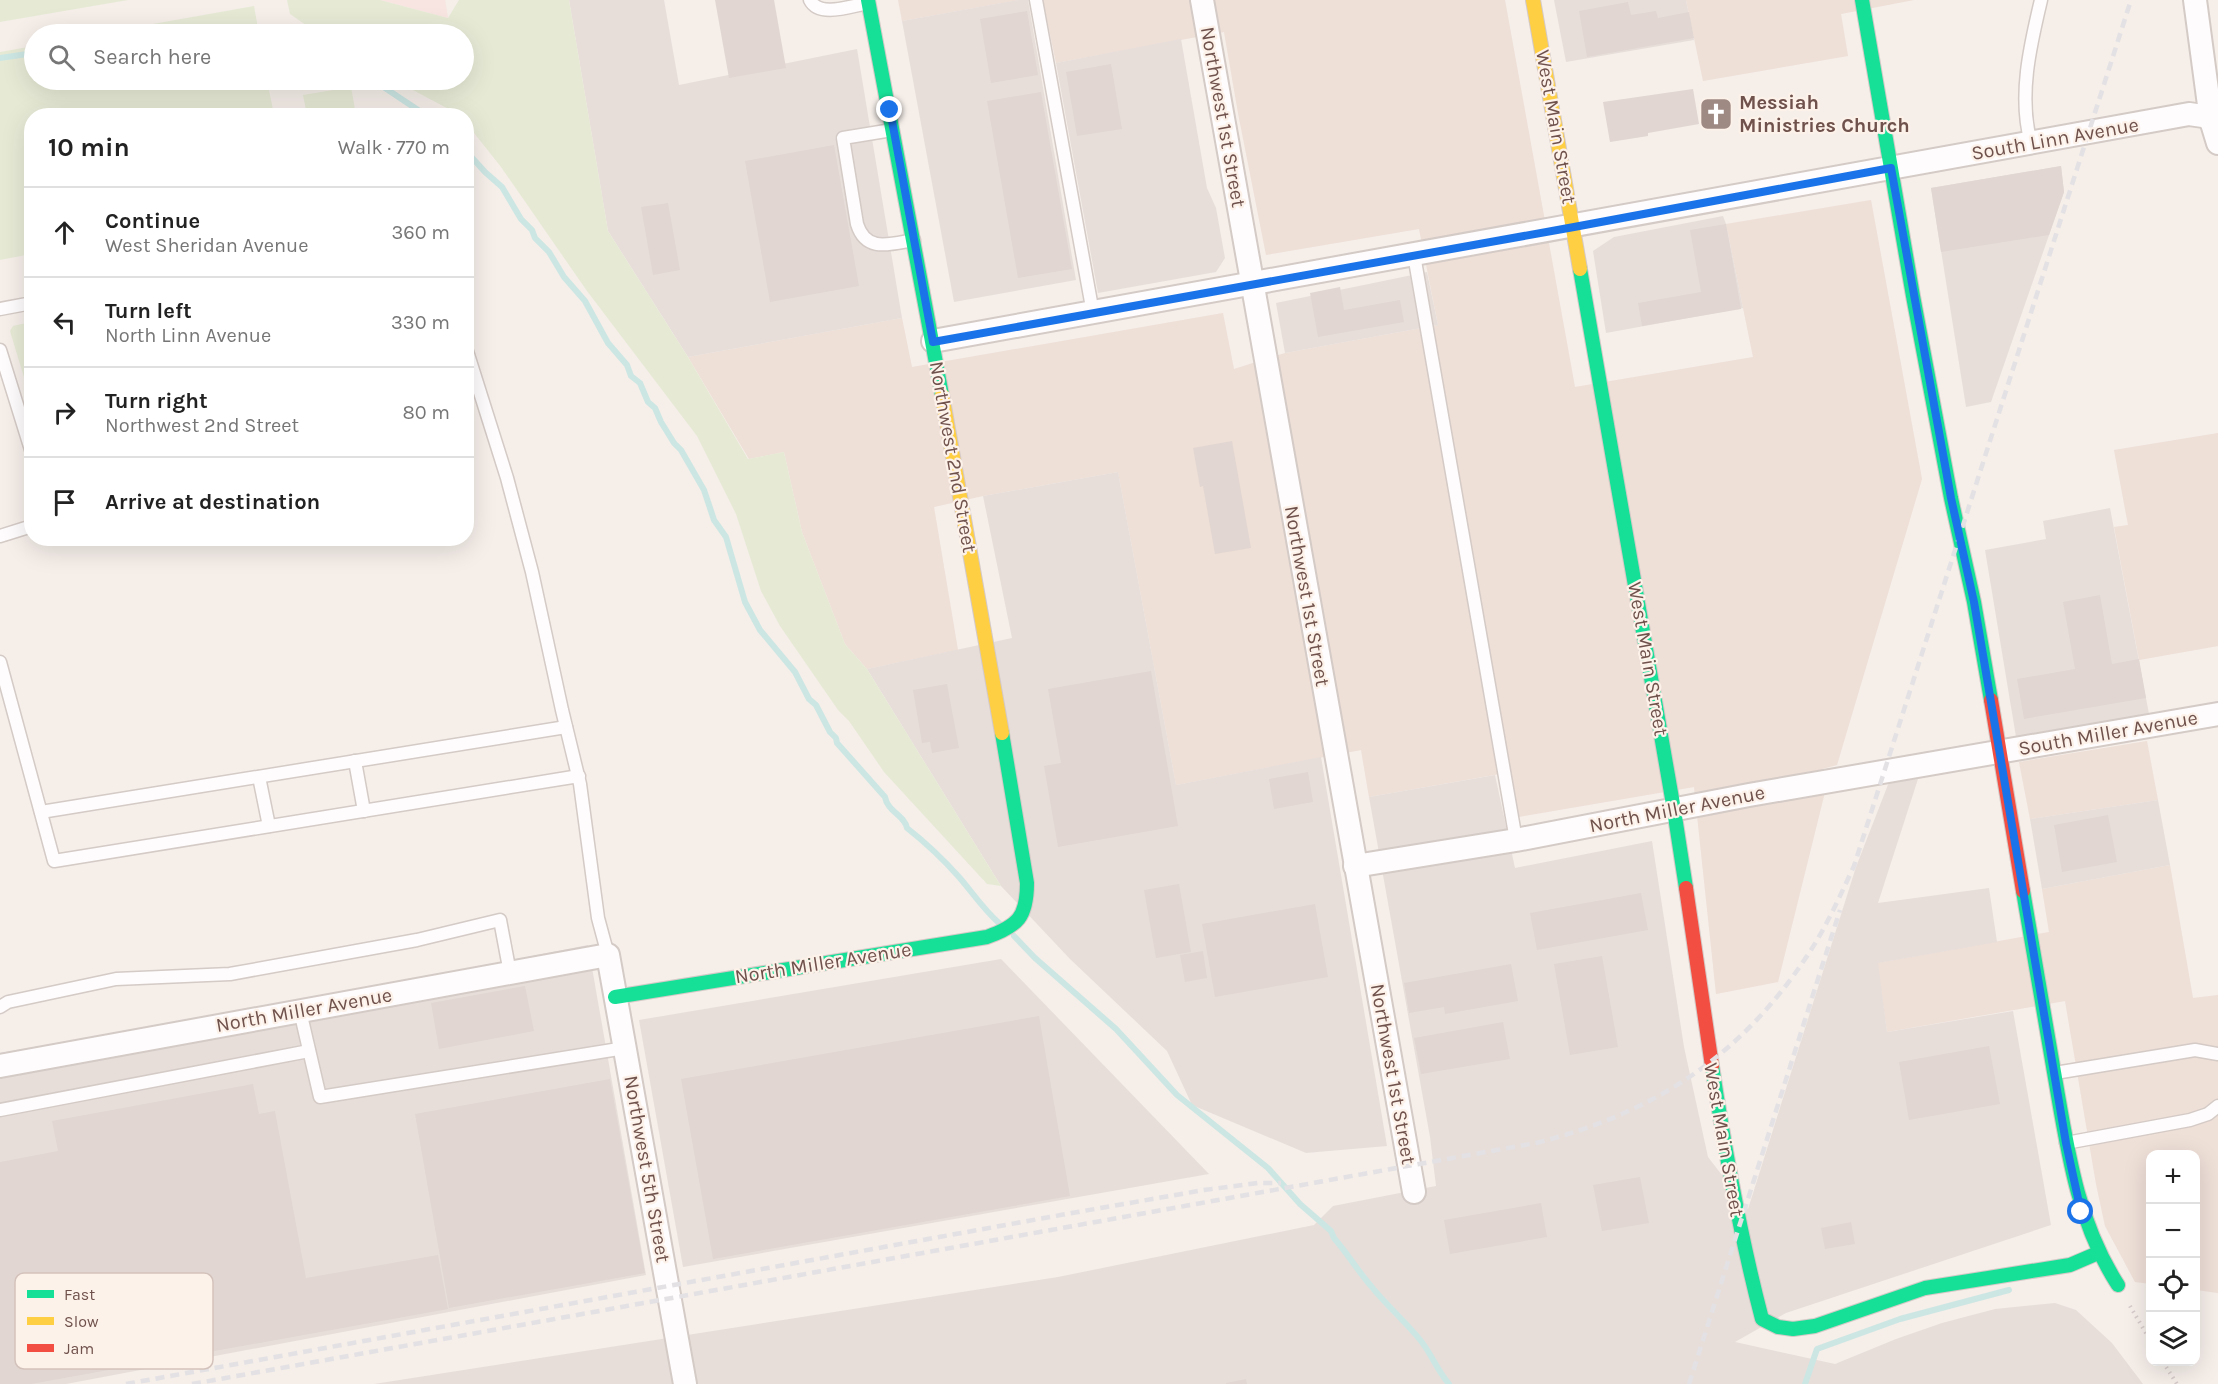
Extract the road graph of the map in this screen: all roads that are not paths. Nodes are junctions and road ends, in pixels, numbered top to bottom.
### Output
1 (810, 0) edge
2 (1036, 0) edge
3 (1202, 0) edge
4 (1533, 0) edge
5 (1862, 0) edge
6 (2041, 0) edge
7 (2195, 0) edge
8 (869, 1) edge
9 (2215, 121) edge
10 (894, 129) junction
11 (2031, 143) junction
12 (2218, 143) edge
13 (1891, 168) junction
14 (1574, 227) junction
15 (914, 240) junction
16 (1414, 255) junction
17 (1252, 284) junction
18 (24, 304) edge
19 (0, 309) edge
20 (1093, 313) junction
21 (933, 342) junction
22 (0, 350) edge
23 (474, 373) edge
24 (24, 427) edge
25 (24, 528) edge
26 (0, 536) edge
27 (0, 662) edge
28 (2218, 714) edge
29 (566, 727) junction
30 (1998, 752) junction
31 (355, 761) junction
32 (579, 776) junction
33 (259, 777) junction
34 (1674, 810) junction
35 (364, 811) junction
36 (41, 812) junction
37 (269, 826) junction
38 (1516, 840) junction
39 (1355, 866) junction
40 (1019, 919) joint
41 (608, 955) junction
42 (510, 973) junction
43 (615, 997) junction
44 (0, 1007) edge
45 (300, 1011) junction
46 (625, 1048) junction
47 (309, 1051) junction
48 (2218, 1054) edge
49 (0, 1066) edge
50 (2054, 1073) junction
51 (2218, 1106) edge
52 (0, 1110) edge
53 (2066, 1143) junction
54 (1414, 1192) dead end
55 (2098, 1253) junction
56 (2118, 1285) road end
57 (685, 1384) edge

1 - 8 lane
2 - 20 lane
3 - 17 street, Northwest 1st Street
4 - 14 street, West Main Street
5 - 13 street
6 - 11 lane
7 - 9 street
8 - 10 street, Northwest 2nd Street
9 - 11 street, South Linn Avenue
9 - 12 street
10 - 15 street, Northwest 2nd Street
10 - 15 lane
11 - 13 street, South Linn Avenue
13 - 14 street, South Linn Avenue
13 - 30 street
14 - 16 street, South Linn Avenue
14 - 34 street, West Main Street
15 - 21 street, Northwest 2nd Street
16 - 17 street, South Linn Avenue
16 - 38 lane
17 - 20 street, South Linn Avenue
17 - 39 street, Northwest 1st Street
18 - 19 lane
20 - 21 street, South Linn Avenue
21 - 40 street, Northwest 2nd Street
22 - 24 lane
23 - 29 lane
25 - 26 lane
27 - 36 lane
28 - 30 street, South Miller Avenue
29 - 31 lane
29 - 32 lane
30 - 34 street, North Miller Avenue
30 - 50 street
31 - 33 lane
31 - 35 lane
32 - 35 lane
32 - 41 lane
33 - 36 lane
33 - 37 lane
34 - 38 street, North Miller Avenue
34 - 55 street, West Main Street
35 - 37 lane
36 - 37 lane
38 - 39 street, North Miller Avenue
39 - 54 street, Northwest 1st Street
40 - 43 street, North Miller Avenue
41 - 42 street, North Miller Avenue
41 - 43 street, Northwest 5th Street
42 - 44 lane
42 - 45 street, North Miller Avenue
43 - 46 street, Northwest 5th Street
45 - 47 lane
45 - 49 street, North Miller Avenue
46 - 47 lane
46 - 57 street, Northwest 5th Street
47 - 52 lane
48 - 50 lane
50 - 53 street
51 - 53 lane
53 - 55 street
55 - 56 street

